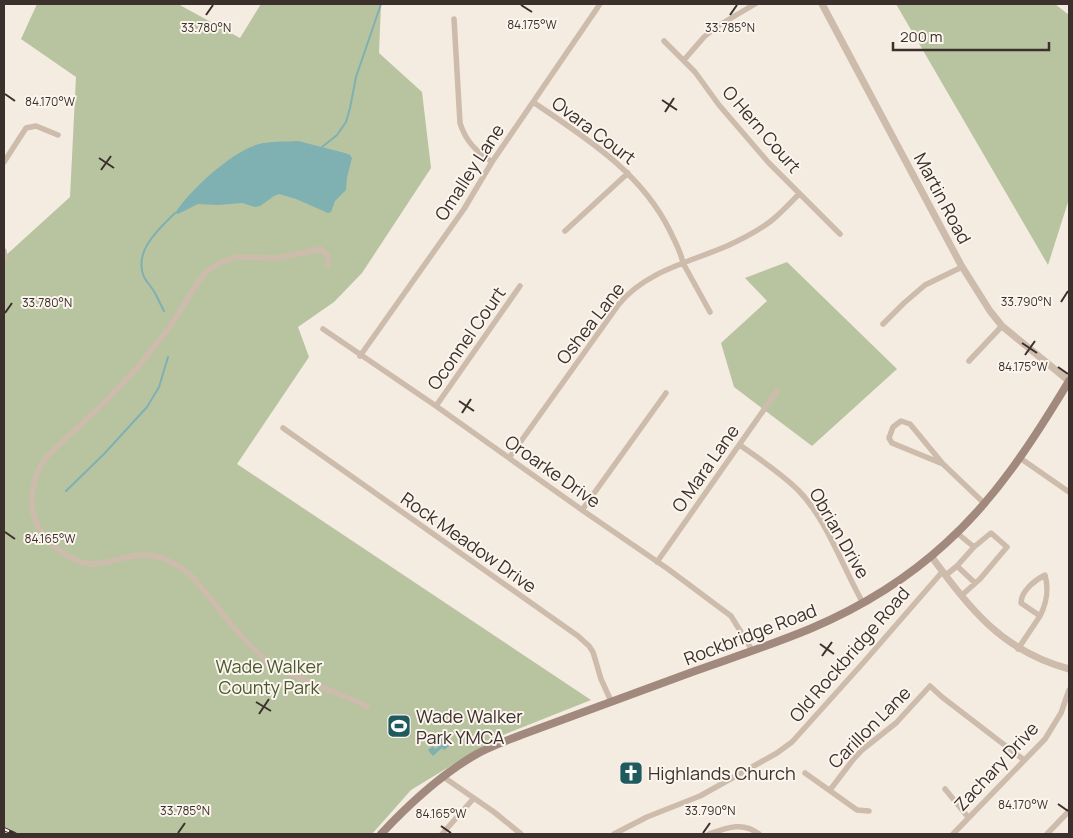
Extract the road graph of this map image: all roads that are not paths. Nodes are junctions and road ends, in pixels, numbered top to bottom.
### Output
1 (600, 4) edge
2 (755, 4) edge
3 (822, 4) edge
4 (454, 19) dead end
5 (664, 41) dead end
6 (684, 60) junction
7 (533, 102) junction
8 (58, 135) dead end
9 (4, 162) edge
10 (492, 162) junction
11 (628, 173) junction
12 (799, 194) junction
13 (565, 231) dead end
14 (840, 234) dead end
15 (4, 251) edge
16 (5, 259) edge
17 (684, 263) junction
18 (328, 264) dead end
19 (962, 267) junction
20 (520, 286) dead end
21 (710, 312) dead end
22 (884, 324) dead end
23 (1002, 326) junction
24 (323, 329) dead end
25 (360, 356) junction
26 (970, 361) dead end
27 (1069, 381) edge
28 (777, 391) dead end
29 (666, 393) dead end
30 (436, 406) junction
31 (283, 428) dead end
32 (740, 445) junction
33 (509, 458) junction
34 (1020, 458) junction
35 (943, 464) junction
36 (1069, 492) edge
37 (985, 504) junction
38 (582, 510) junction
39 (957, 533) junction
40 (974, 547) junction
41 (931, 556) junction
42 (657, 562) junction
43 (957, 566) junction
44 (944, 573) junction
45 (975, 583) junction
46 (962, 595) junction
47 (863, 603) junction
48 (1040, 616) junction
49 (1018, 649) junction
50 (752, 650) junction
51 (1069, 669) edge
52 (1069, 690) edge
53 (611, 702) junction
54 (366, 706) dead end
55 (1024, 760) junction
56 (805, 773) dead end
57 (442, 776) junction
58 (945, 789) dead end
59 (830, 790) junction
60 (474, 798) junction
61 (870, 811) dead end
62 (1069, 811) edge
63 (968, 817) junction
64 (381, 834) edge
65 (442, 834) edge
66 (521, 834) edge
67 (614, 834) edge
68 (709, 834) edge
69 (759, 834) edge
70 (952, 834) edge
71 (1047, 834) edge

1 - 7 street, Omalley Lane
2 - 6 street
3 - 19 street, Martin Road
4 - 10 street
5 - 6 street, O Hern Court
6 - 12 street, O Hern Court
7 - 10 street, Omalley Lane
7 - 11 street, Ovara Court
8 - 9 street
10 - 25 street, Omalley Lane
11 - 13 street
11 - 17 street, Ovara Court
12 - 14 street, O Hern Court
12 - 17 street, Oshea Lane
15 - 16 street
17 - 21 street, Ovara Court
17 - 33 street, Oshea Lane
18 - 54 street
19 - 22 street
19 - 23 street, Martin Road
20 - 30 street, Oconnel Court
23 - 26 street
23 - 27 street, Martin Road
24 - 25 street, Oroarke Drive
25 - 30 street, Oroarke Drive
27 - 34 main road, Rockbridge Road
28 - 32 street, O Mara Lane
29 - 38 street
30 - 33 street, Oroarke Drive
31 - 53 street, Rock Meadow Drive
32 - 42 street, O Mara Lane
32 - 47 street, Obrian Drive
33 - 38 street, Oroarke Drive
34 - 36 street
34 - 37 main road, Rockbridge Road
35 - 35 street
35 - 37 street
37 - 39 main road, Rockbridge Road
38 - 42 street, Oroarke Drive
39 - 40 street
39 - 41 main road, Rockbridge Road
40 - 43 street, Old Rockbridge Road
40 - 45 street, Old Rockbridge Road
41 - 44 street
41 - 47 main road, Rockbridge Road
42 - 50 street, Oroarke Drive
43 - 44 street, Old Rockbridge Road
43 - 45 street
44 - 46 street
44 - 67 street, Old Rockbridge Road
45 - 46 street
46 - 49 street
47 - 50 main road, Rockbridge Road
48 - 48 street
48 - 49 street
49 - 51 street
50 - 53 main road, Rockbridge Road
52 - 55 street, Zachary Drive
53 - 57 main road, Rockbridge Road
55 - 59 street, Carillon Lane
55 - 63 street, Zachary Drive
56 - 59 street
57 - 60 street
57 - 64 main road, Rockbridge Road
58 - 63 street
59 - 61 street
60 - 65 street
60 - 66 street
62 - 71 street
63 - 70 street, Zachary Drive
68 - 69 street

